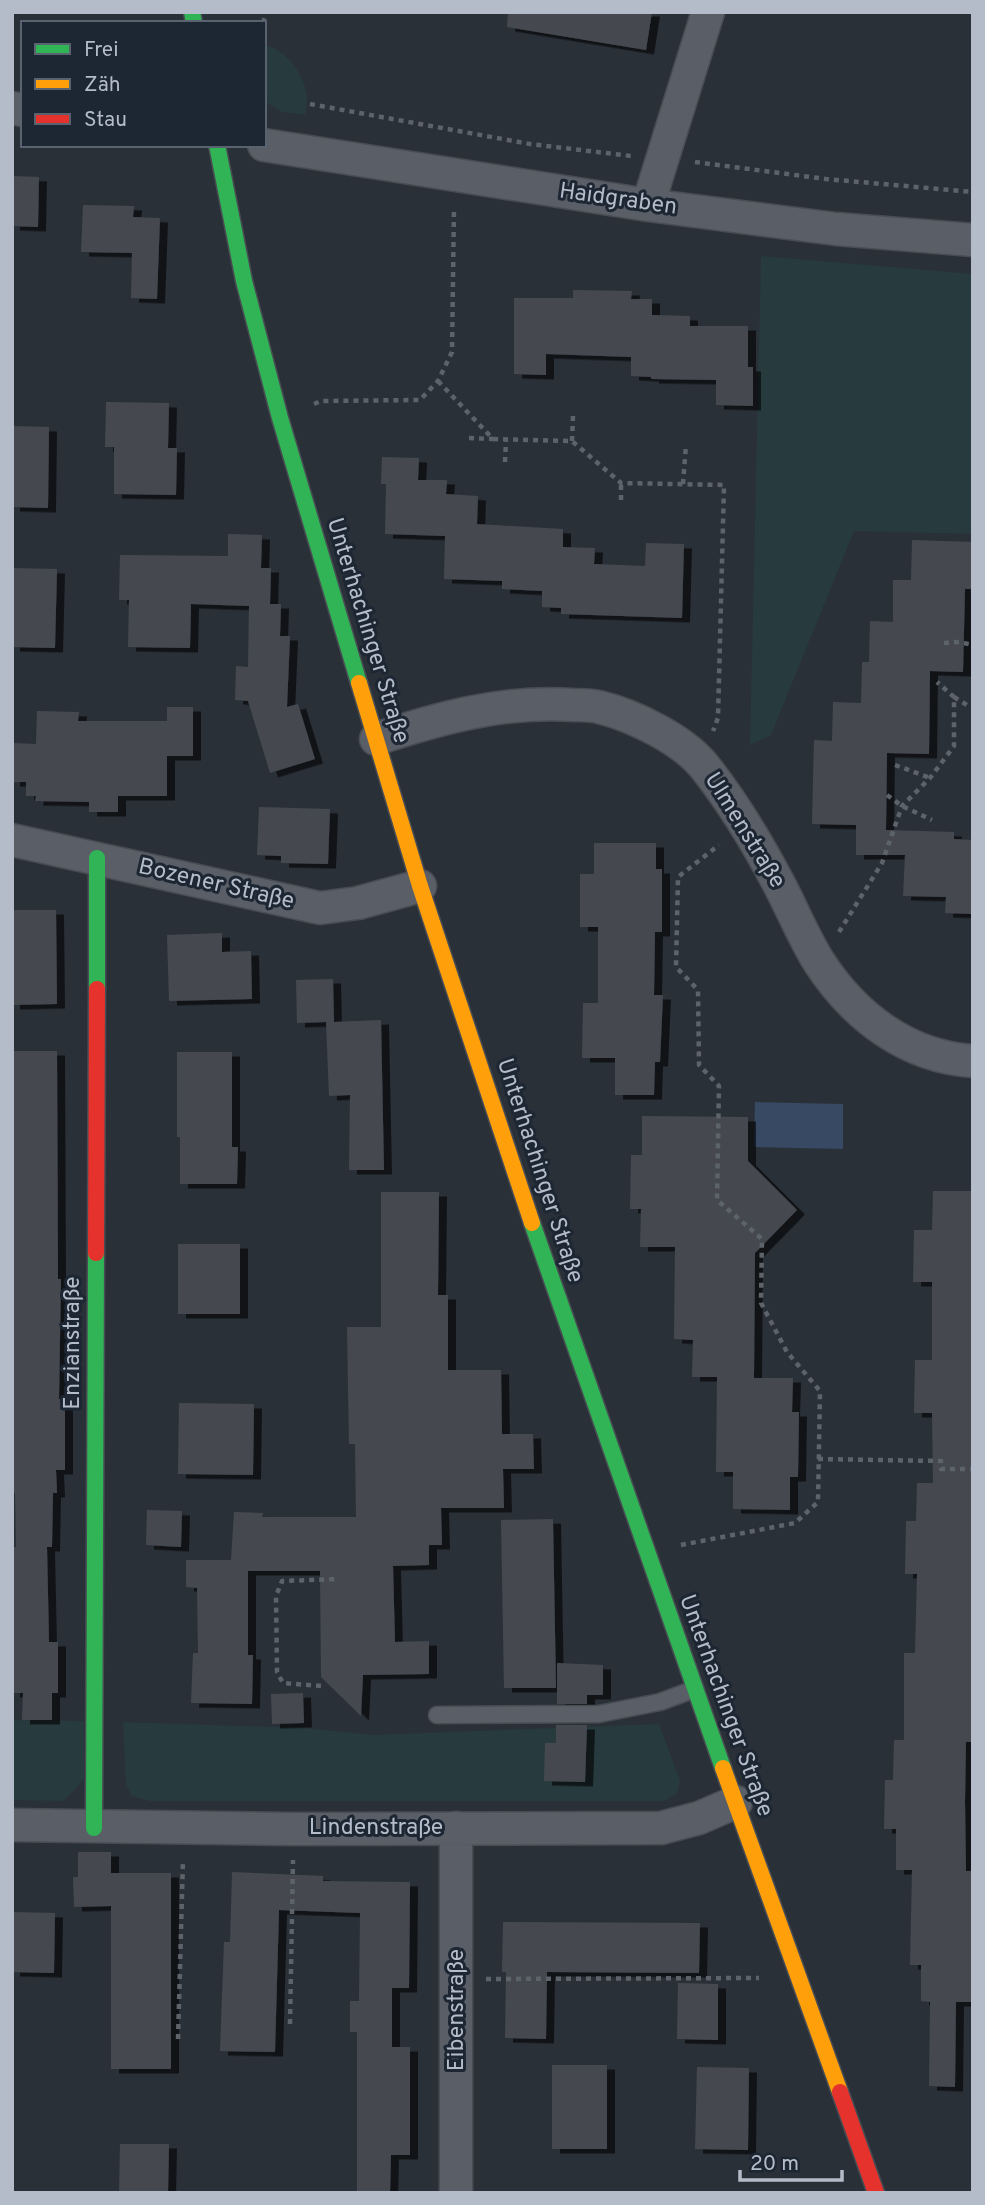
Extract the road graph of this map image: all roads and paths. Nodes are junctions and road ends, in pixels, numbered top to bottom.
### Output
1 (708, 12) edge
2 (266, 145) edge
3 (217, 147) edge
4 (454, 175) junction
5 (648, 205) junction
6 (973, 240) edge
7 (438, 381) junction
8 (321, 401) dead end
9 (573, 416) dead end
10 (469, 438) dead end
11 (494, 439) junction
12 (506, 440) junction
13 (572, 441) junction
14 (686, 445) dead end
15 (505, 462) dead end
16 (621, 483) junction
17 (683, 484) junction
18 (621, 500) dead end
19 (944, 643) dead end
20 (973, 645) edge
21 (937, 682) dead end
22 (954, 697) junction
23 (973, 706) edge
24 (376, 739) junction
25 (702, 764) junction
26 (895, 765) dead end
27 (930, 778) junction
28 (887, 795) dead end
29 (902, 806) junction
30 (932, 820) dead end
31 (12, 840) edge
32 (719, 845) dead end
33 (97, 858) junction
34 (420, 886) junction
35 (819, 962) junction
36 (973, 1061) edge
37 (818, 1460) junction
38 (973, 1469) edge
39 (649, 1560) junction
40 (339, 1579) dead end
41 (321, 1686) dead end
42 (695, 1689) junction
43 (437, 1715) dead end
44 (736, 1802) junction
45 (12, 1825) edge
46 (94, 1828) junction
47 (184, 1828) junction
48 (456, 1828) junction
49 (293, 1829) junction
50 (759, 1978) dead end
51 (457, 1979) junction
52 (290, 2024) dead end
53 (178, 2039) dead end
54 (456, 2193) edge
55 (876, 2193) edge

1 - 5 street
2 - 4 street, Haidgraben
3 - 24 main road, Unterhachinger Straße
4 - 5 street, Haidgraben
4 - 7 path
5 - 6 street, Haidgraben
7 - 8 path
7 - 11 path
9 - 13 path
10 - 11 path
11 - 12 path
12 - 13 path
12 - 15 path
13 - 16 path
14 - 17 path
16 - 17 path
16 - 18 path
17 - 25 path
19 - 20 path
21 - 22 path
22 - 23 path
22 - 27 path
24 - 25 street, Ulmenstraße
24 - 34 main road, Unterhachinger Straße
25 - 35 street, Ulmenstraße
26 - 27 path
27 - 29 path
28 - 29 path
29 - 30 path
29 - 35 path
31 - 33 street, Bozener Straße
32 - 37 path
33 - 34 street, Bozener Straße
33 - 46 main road, Enzianstraße
34 - 39 main road, Unterhachinger Straße
35 - 36 street, Ulmenstraße
37 - 38 path
37 - 39 path
39 - 42 main road, Unterhachinger Straße
40 - 41 path
42 - 43 lane
42 - 44 main road, Unterhachinger Straße
44 - 48 street, Lindenstraße
44 - 55 main road, Unterhachinger Straße
45 - 46 street, Lindenstraße
46 - 47 street, Lindenstraße
47 - 49 street, Lindenstraße
47 - 53 path
48 - 49 street, Lindenstraße
48 - 51 street, Eibenstraße
49 - 52 path
50 - 51 path
51 - 54 street, Eibenstraße

